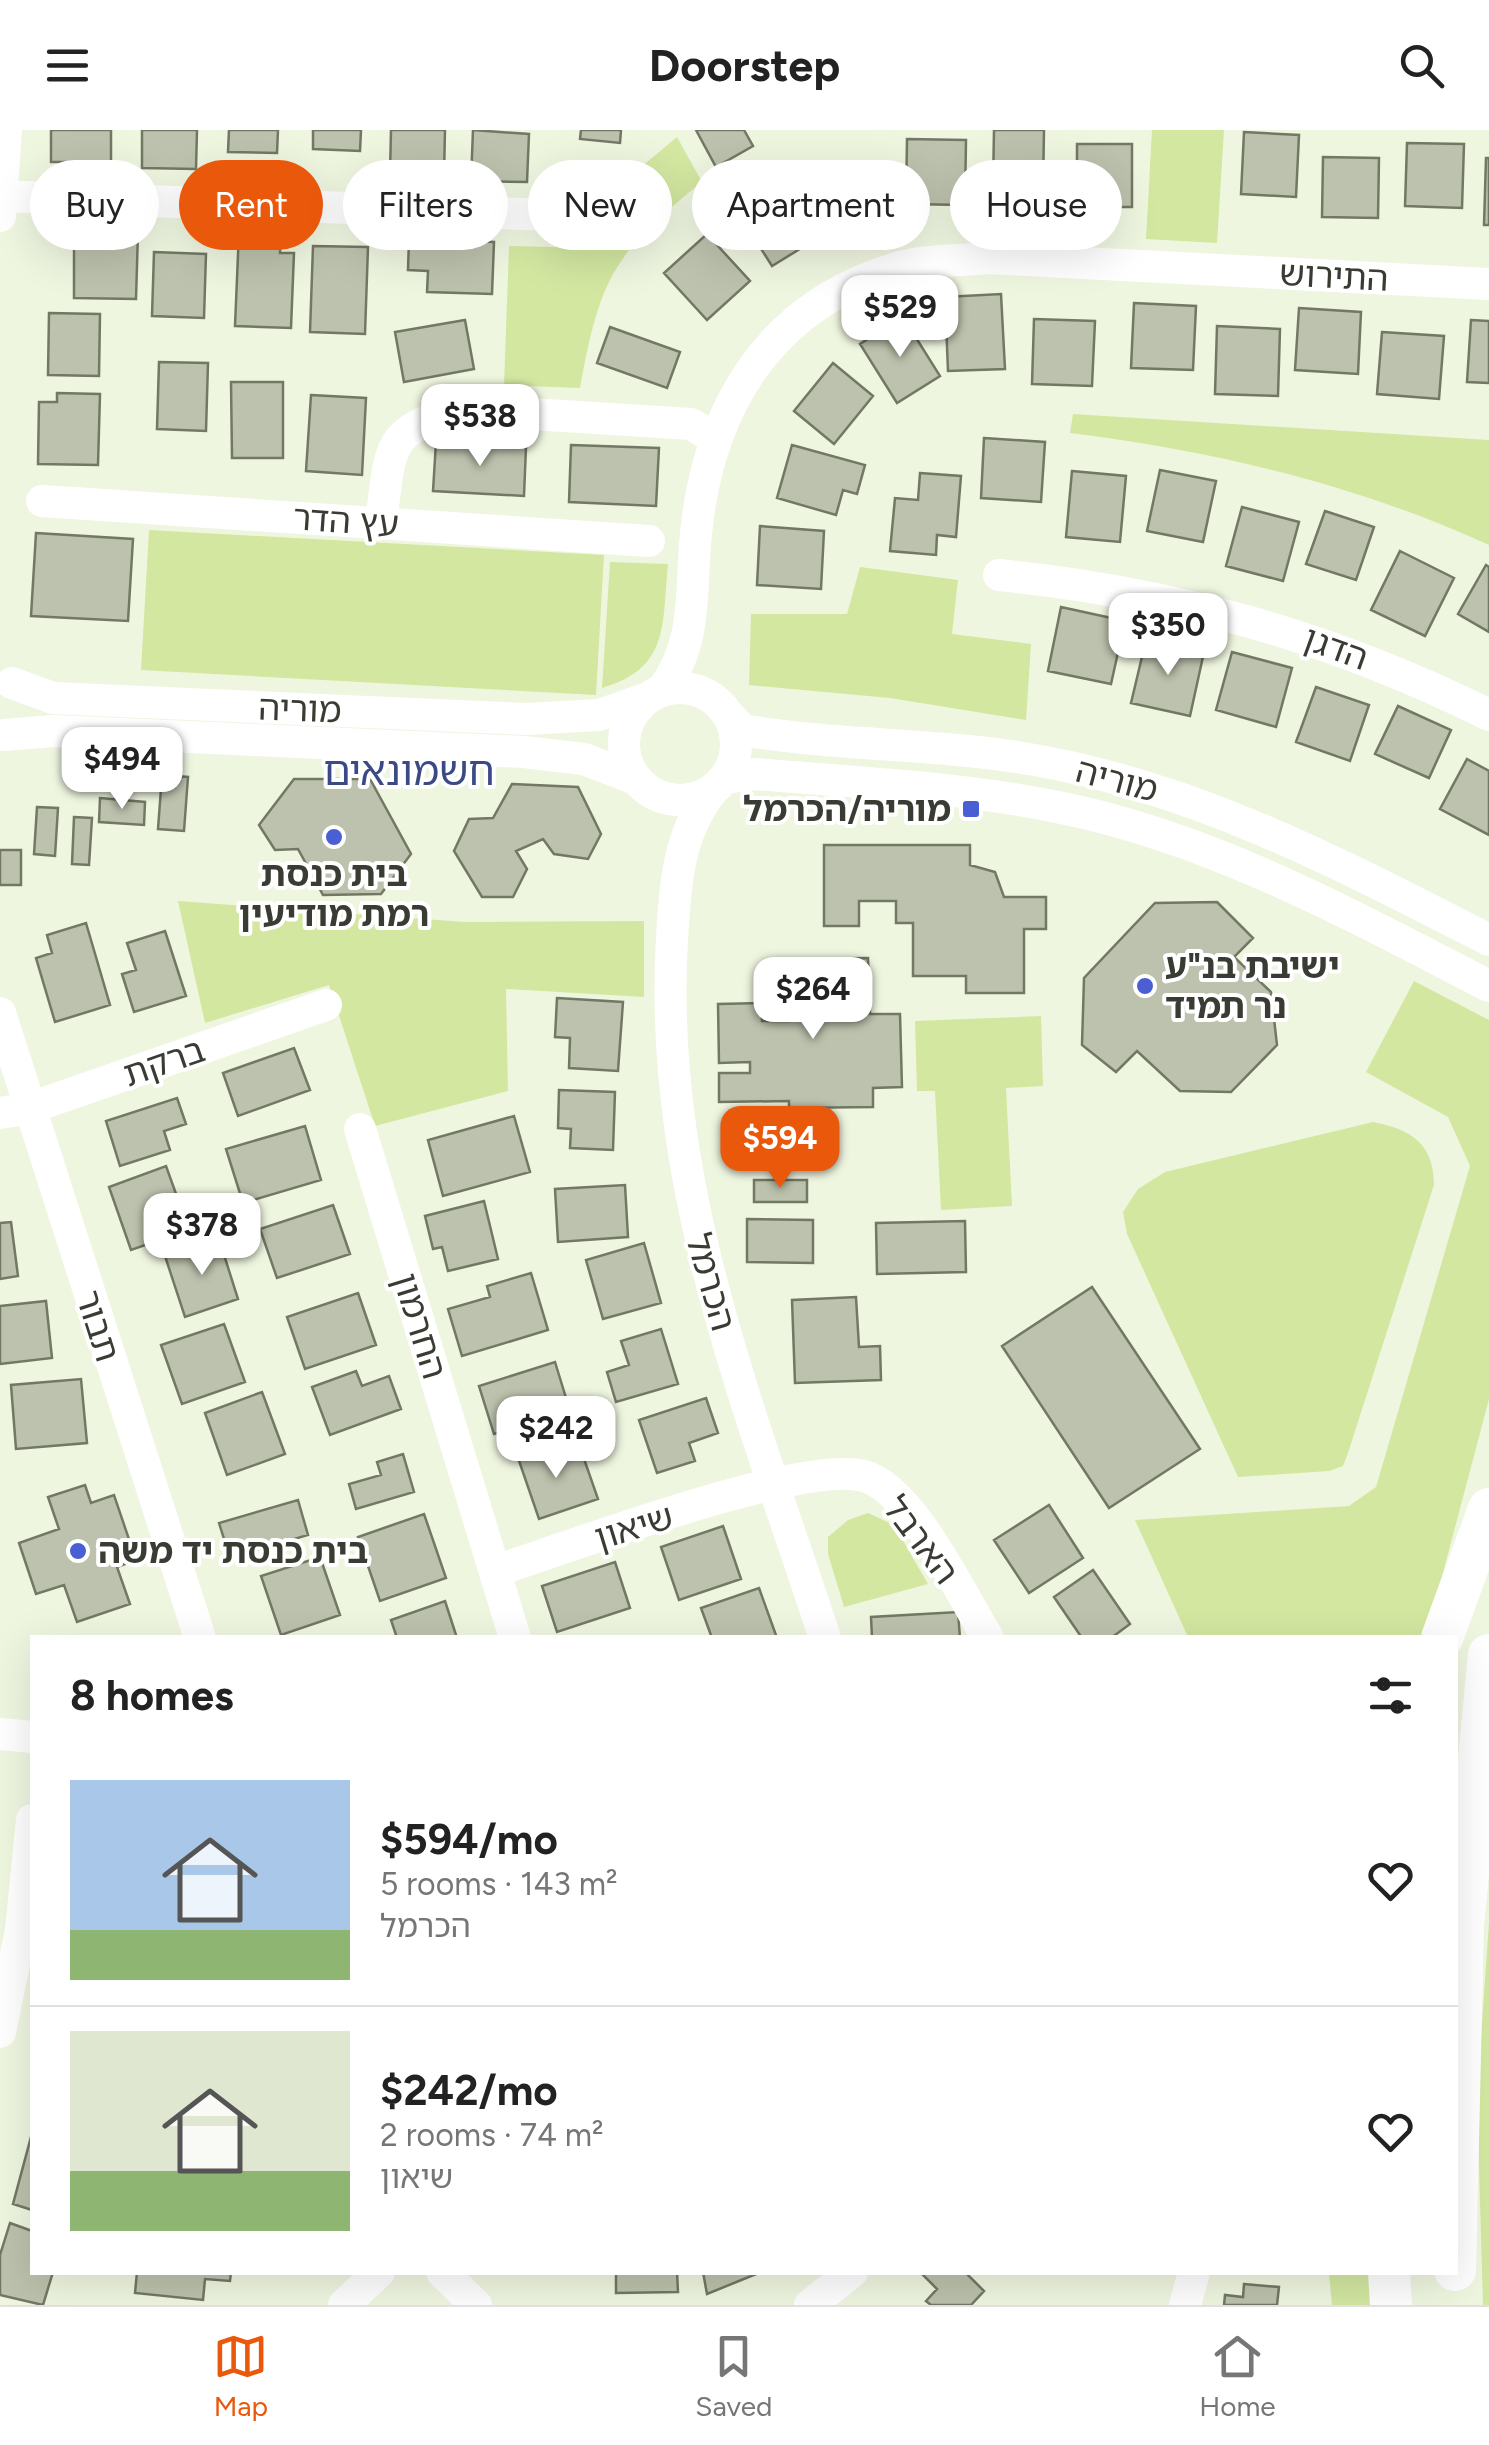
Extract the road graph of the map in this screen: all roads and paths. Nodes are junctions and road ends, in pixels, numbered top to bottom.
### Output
1 (6, 130) edge
2 (1, 196) edge
3 (528, 214) edge
4 (0, 216) edge
5 (1489, 284) edge
6 (714, 437) junction
7 (42, 501) dead end
8 (380, 524) junction
9 (649, 541) dead end
10 (999, 575) dead end
11 (692, 614) junction
12 (4, 671) edge
13 (655, 694) junction
14 (718, 704) junction
15 (1489, 715) edge
16 (2, 737) edge
17 (641, 784) junction
18 (719, 784) junction
19 (673, 913) junction
20 (1489, 940) edge
21 (1489, 986) edge
22 (326, 1005) dead end
23 (0, 1013) edge
24 (14, 1111) edge
25 (360, 1128) dead end
26 (774, 1483) junction
27 (1489, 1509) edge
28 (495, 1571) junction
29 (199, 1635) edge
30 (514, 1635) edge
31 (824, 1635) edge
32 (986, 1635) edge
33 (1443, 1635) edge
34 (1489, 1655) edge
35 (0, 1734) edge
36 (30, 1737) edge
37 (30, 1840) edge
38 (0, 2032) edge
39 (1458, 2141) edge
40 (375, 2275) edge
41 (445, 2275) edge
42 (848, 2275) edge
43 (1193, 2275) edge
44 (1389, 2275) edge
45 (1455, 2275) edge
46 (471, 2301) edge
47 (344, 2305) edge
48 (810, 2305) edge
49 (1185, 2305) edge
50 (1391, 2305) edge
51 (1456, 2305) edge

1 - 2 street
2 - 3 street
2 - 4 street
5 - 6 street, התירוש
6 - 8 street
6 - 11 street, התירוש
7 - 8 street, עץ הדר
8 - 9 street, עץ הדר
10 - 15 street, הדגן
11 - 13 street, התירוש
11 - 14 street, התירוש
12 - 13 street, מוריה
12 - 16 street
13 - 14 street
13 - 17 street
14 - 18 street
14 - 20 street, מוריה
16 - 17 street, מוריה
17 - 18 street
17 - 19 street, הכרמל
18 - 19 street, הכרמל
18 - 21 street, מוריה
19 - 26 street, הכרמל
22 - 24 street, ברקת
23 - 24 street, תבור
24 - 29 street, תבור
25 - 28 street, החרמון
26 - 28 street, שיאון
26 - 31 street, הכרמל
26 - 32 street, הארבל
27 - 33 main road
28 - 30 street, החרמון
34 - 39 main road
35 - 36 street
37 - 38 street
40 - 47 street
41 - 46 street
42 - 48 street
43 - 49 street
44 - 50 main road
45 - 51 main road

